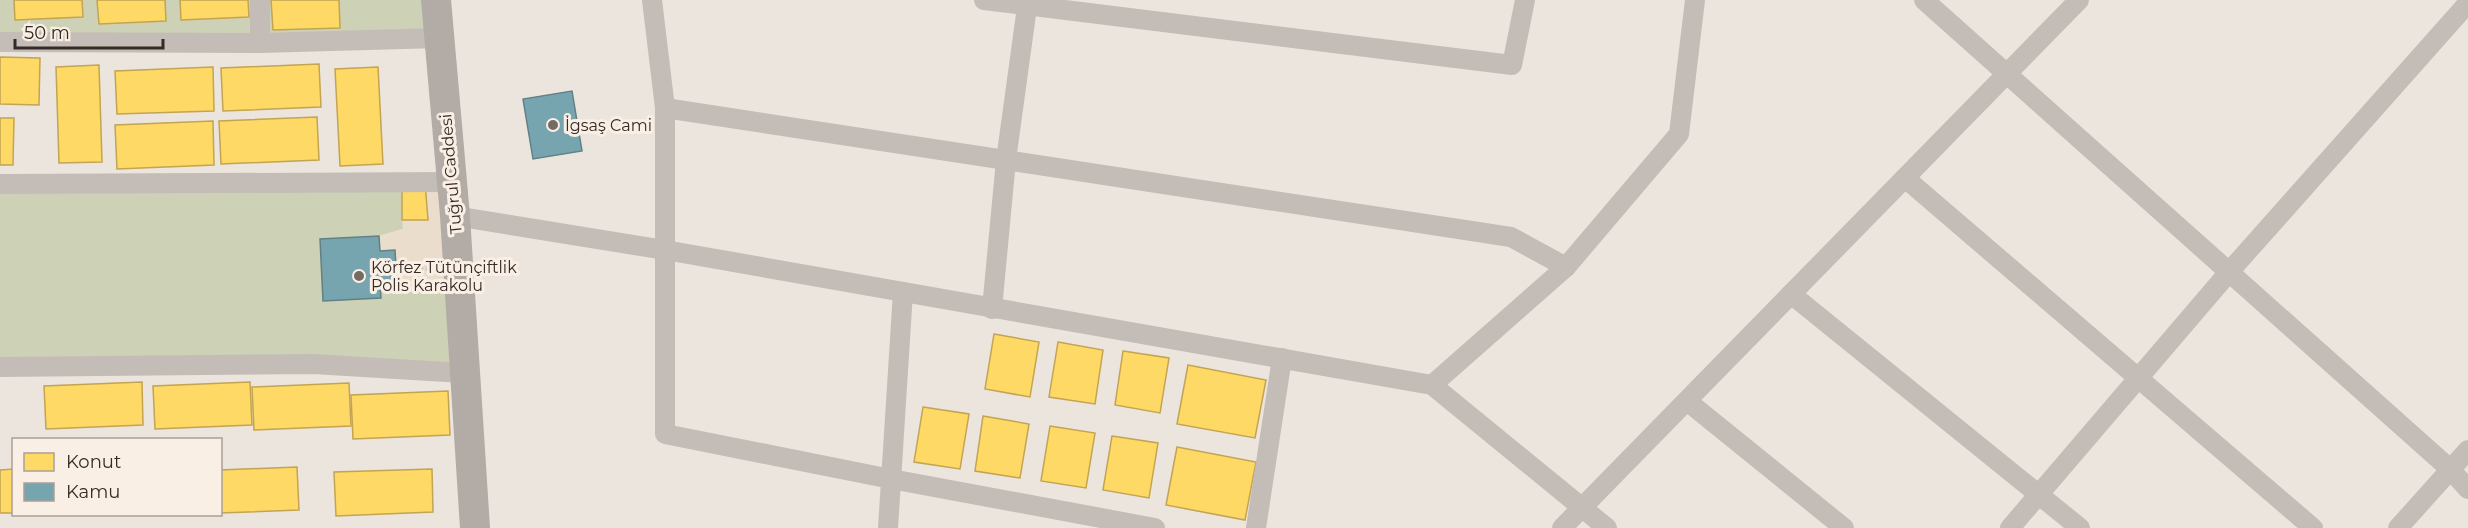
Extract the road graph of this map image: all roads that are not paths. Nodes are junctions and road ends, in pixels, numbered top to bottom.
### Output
1 (260, 0) edge
2 (436, 0) edge
3 (652, 0) edge
4 (984, 0) edge
5 (1525, 0) edge
6 (1695, 0) edge
7 (1924, 0) edge
8 (2079, 0) edge
9 (2468, 3) edge
10 (1027, 7) junction
11 (1123, 8) edge
12 (440, 38) junction
13 (0, 42) edge
14 (260, 43) junction
15 (2007, 73) junction
16 (665, 108) junction
17 (1006, 160) junction
18 (1905, 178) junction
19 (452, 182) junction
20 (0, 184) edge
21 (455, 216) junction
22 (665, 250) junction
23 (1566, 267) junction
24 (2229, 272) junction
25 (903, 292) junction
26 (1791, 294) junction
27 (992, 309) junction
28 (1282, 358) junction
29 (0, 367) edge
30 (464, 373) junction
31 (2138, 379) junction
32 (1432, 385) junction
33 (1688, 401) junction
34 (2468, 450) edge
35 (2450, 469) junction
36 (891, 479) junction
37 (2468, 489) edge
38 (2039, 494) junction
39 (1583, 507) junction
40 (475, 528) edge
41 (888, 528) edge
42 (1155, 528) edge
43 (1256, 528) edge
44 (1562, 528) edge
45 (1607, 528) edge
46 (1844, 528) edge
47 (2010, 528) edge
48 (2080, 528) edge
49 (2313, 528) edge
50 (2398, 528) edge

1 - 14 street
2 - 12 main road, Tuğrul Caddesi
3 - 16 street
4 - 10 street
5 - 11 street
6 - 23 street
7 - 15 street
8 - 15 street
9 - 24 street
10 - 11 street
10 - 17 street
12 - 14 street
12 - 19 main road, Tuğrul Caddesi
13 - 14 street
15 - 18 street
15 - 24 street
16 - 17 street
16 - 22 street
17 - 23 street
17 - 27 street
18 - 26 street
18 - 31 street
19 - 20 street
19 - 21 main road, Tuğrul Caddesi
21 - 22 street
21 - 30 main road, Tuğrul Caddesi
22 - 25 street
22 - 36 street
23 - 32 street
24 - 31 street
24 - 35 street
25 - 27 street
25 - 36 street
26 - 33 street
26 - 38 street
27 - 28 street
28 - 32 street
28 - 43 street
29 - 30 street
30 - 40 main road, Tuğrul Caddesi
31 - 38 street
31 - 49 street
32 - 39 street
33 - 39 street
33 - 46 street
34 - 35 street
35 - 37 street
35 - 50 street
36 - 41 street
36 - 42 street
38 - 47 street
38 - 48 street
39 - 44 street
39 - 45 street

